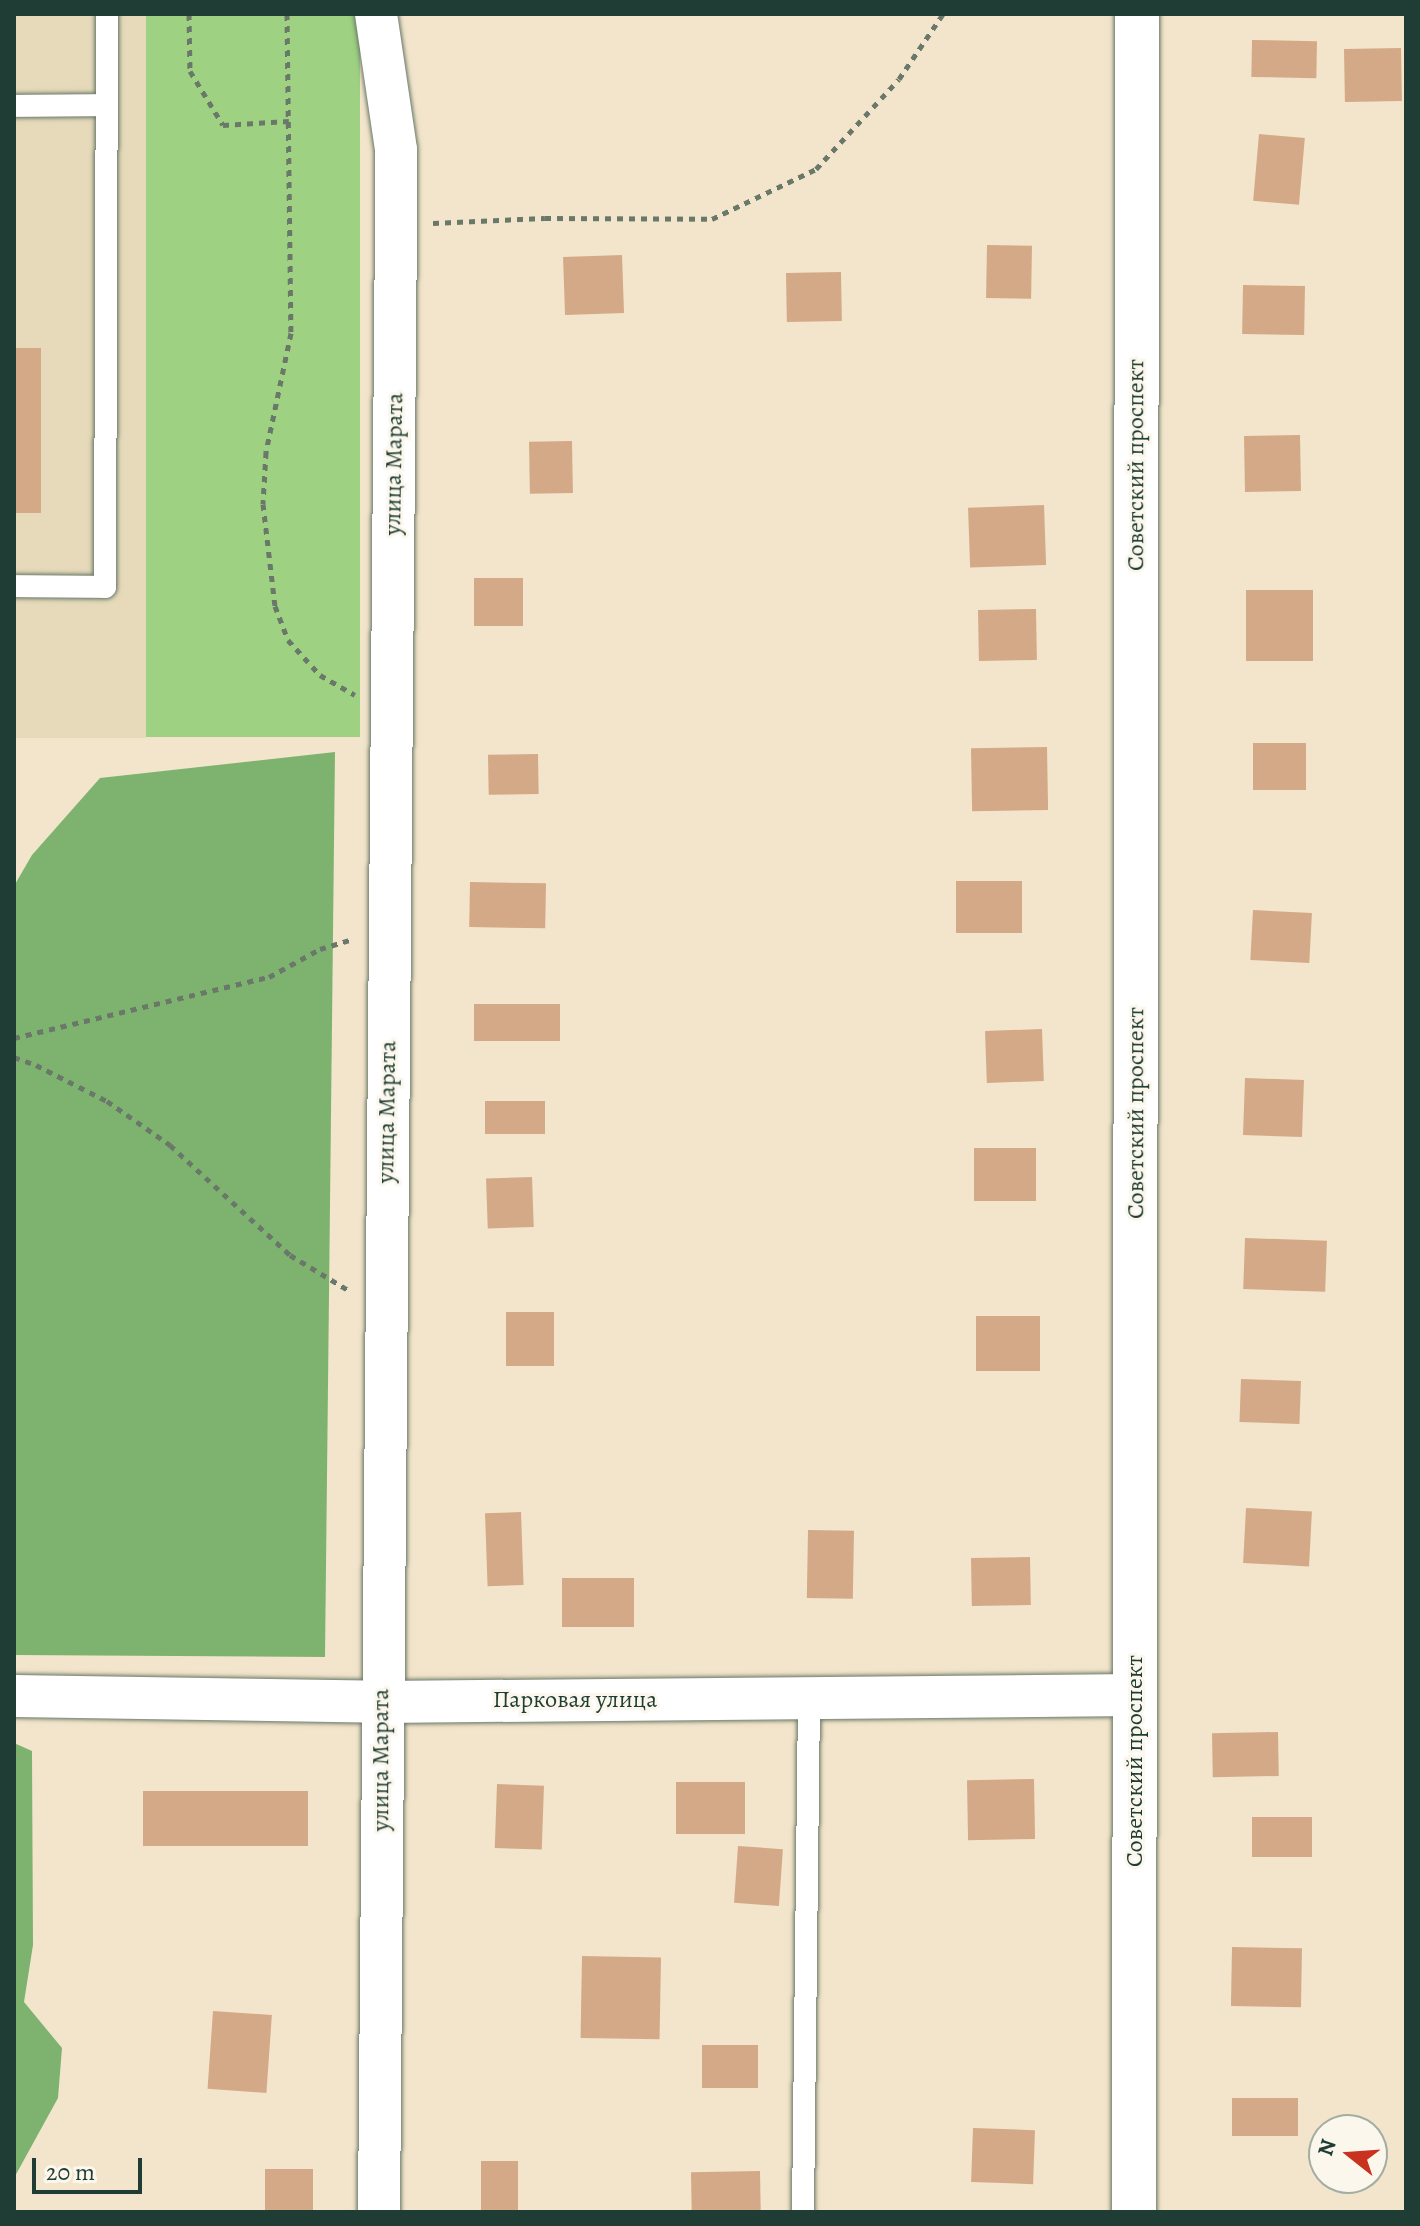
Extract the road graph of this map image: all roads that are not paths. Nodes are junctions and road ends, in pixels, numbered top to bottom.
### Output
1 (107, 14) edge
2 (376, 14) edge
3 (1137, 14) edge
4 (107, 105) junction
5 (14, 106) edge
6 (14, 586) edge
7 (1136, 1695) junction
8 (14, 1696) edge
9 (809, 1698) junction
10 (381, 1702) junction
11 (379, 2212) edge
12 (803, 2212) edge
13 (1134, 2212) edge

1 - 4 lane
2 - 10 street, улица Марата
3 - 7 street, Советский проспект
4 - 5 lane
4 - 6 lane
7 - 9 street, Парковая улица
7 - 13 street, Советский проспект
8 - 10 street, Парковая улица
9 - 10 street, Парковая улица
9 - 12 lane
10 - 11 street, улица Марата

